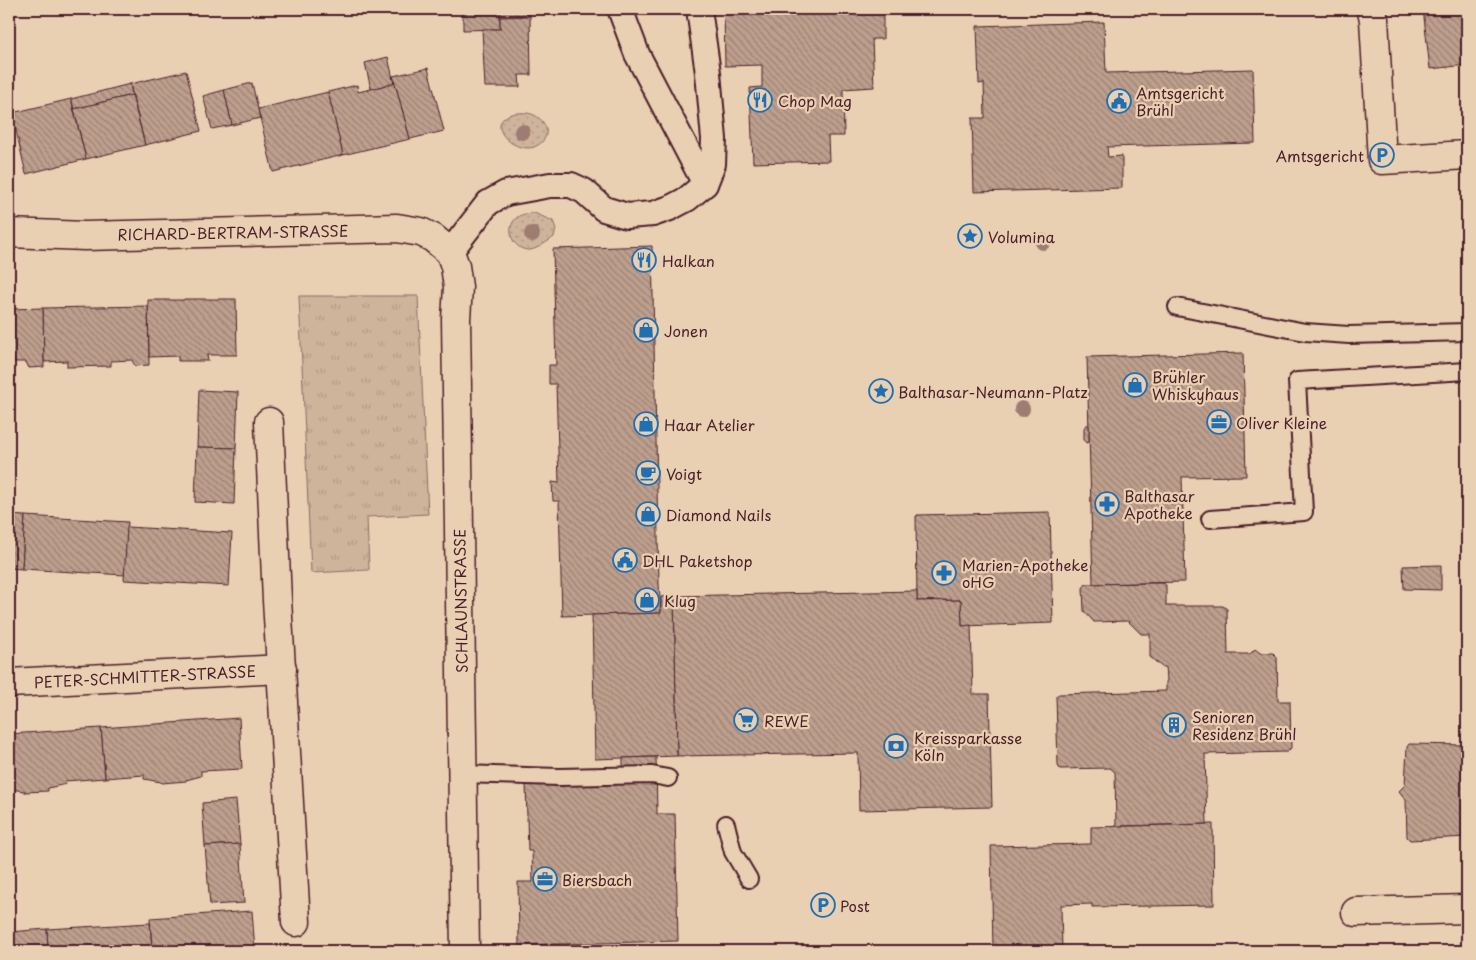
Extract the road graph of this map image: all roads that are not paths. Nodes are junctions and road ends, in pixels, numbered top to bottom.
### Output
1 (620, 9) edge
2 (699, 9) edge
3 (1371, 9) edge
4 (1467, 155) edge
5 (705, 184) junction
6 (9, 234) edge
7 (450, 252) junction
8 (1177, 307) dead end
9 (1467, 332) edge
10 (1467, 371) edge
11 (269, 422) dead end
12 (1210, 519) dead end
13 (282, 669) junction
14 (9, 683) edge
15 (463, 774) junction
16 (668, 778) dead end
17 (726, 824) dead end
18 (749, 879) dead end
19 (1467, 909) edge
20 (1356, 912) dead end
21 (296, 922) dead end
22 (465, 951) edge

1 - 5 street
2 - 5 street
3 - 4 street
5 - 7 street
6 - 7 street, RICHARD-BERTRAM-STRASSE
7 - 15 street, SCHLAUNSTRASSE
8 - 9 lane
10 - 12 lane
11 - 13 street
13 - 14 street, PETER-SCHMITTER-STRASSE
13 - 21 street
15 - 16 lane
15 - 22 street, SCHLAUNSTRASSE
17 - 18 lane
19 - 20 street

